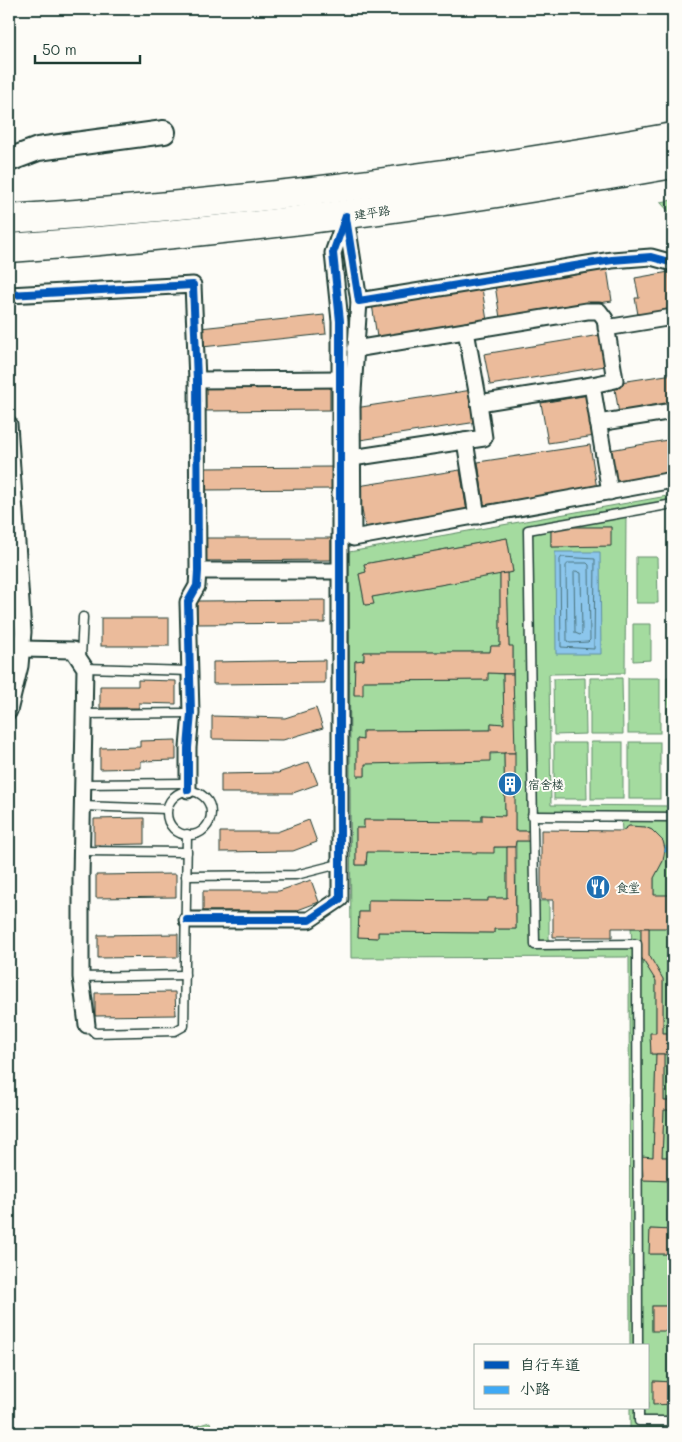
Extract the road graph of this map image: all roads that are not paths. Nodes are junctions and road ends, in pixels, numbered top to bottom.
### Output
1 (164, 132) dead end
2 (673, 137) edge
3 (9, 160) edge
4 (673, 164) edge
5 (346, 216) junction
6 (9, 219) edge
7 (9, 248) edge
8 (673, 263) edge
9 (9, 294) edge
10 (358, 300) junction
11 (673, 317) edge
12 (606, 328) junction
13 (466, 331) junction
14 (355, 349) junction
15 (340, 379) junction
16 (197, 380) junction
17 (592, 385) junction
18 (479, 403) junction
19 (673, 411) edge
20 (598, 423) junction
21 (9, 424) edge
22 (465, 441) junction
23 (352, 458) junction
24 (673, 480) edge
25 (610, 492) junction
26 (673, 504) edge
27 (477, 516) junction
28 (339, 571) junction
29 (198, 572) junction
30 (83, 617) dead end
31 (22, 649) junction
32 (83, 665) junction
33 (191, 672) junction
34 (9, 711) edge
35 (191, 713) junction
36 (84, 714) junction
37 (82, 784) junction
38 (188, 786) junction
39 (82, 806) junction
40 (167, 809) junction
41 (532, 816) junction
42 (673, 817) edge
43 (187, 834) junction
44 (81, 851) junction
45 (187, 852) junction
46 (339, 864) junction
47 (186, 876) junction
48 (187, 920) junction
49 (185, 975) junction
50 (81, 977) junction
51 (87, 1025) joint
52 (638, 1344) edge
53 (638, 1410) edge
54 (673, 1421) edge

1 - 3 street
2 - 6 highway
4 - 5 highway, 建平路
5 - 7 highway, 建平路
5 - 10 street
5 - 15 street
8 - 10 street
9 - 16 street
10 - 14 street
11 - 12 street
12 - 13 street
12 - 17 street
13 - 14 street
13 - 18 street
14 - 23 street
15 - 16 street
15 - 28 street
16 - 29 street
17 - 18 street
17 - 20 street
18 - 22 street
19 - 20 street
20 - 25 street
21 - 31 street
22 - 23 street
22 - 27 street
23 - 27 street
24 - 25 street
25 - 27 street
26 - 41 lane
28 - 29 street
28 - 46 street
29 - 33 street
30 - 32 lane
31 - 32 street
31 - 34 street
32 - 33 lane
32 - 36 street
33 - 35 street
35 - 36 lane
35 - 38 street
36 - 37 street
37 - 38 lane
37 - 39 street
38 - 40 lane
38 - 43 lane
39 - 40 lane
39 - 44 street
40 - 43 lane
41 - 42 lane
41 - 52 lane
43 - 45 lane
44 - 45 lane
44 - 50 street
45 - 47 lane
46 - 47 lane
46 - 48 street
47 - 48 lane
48 - 49 lane
49 - 50 lane
49 - 51 lane
50 - 51 street
53 - 54 lane

